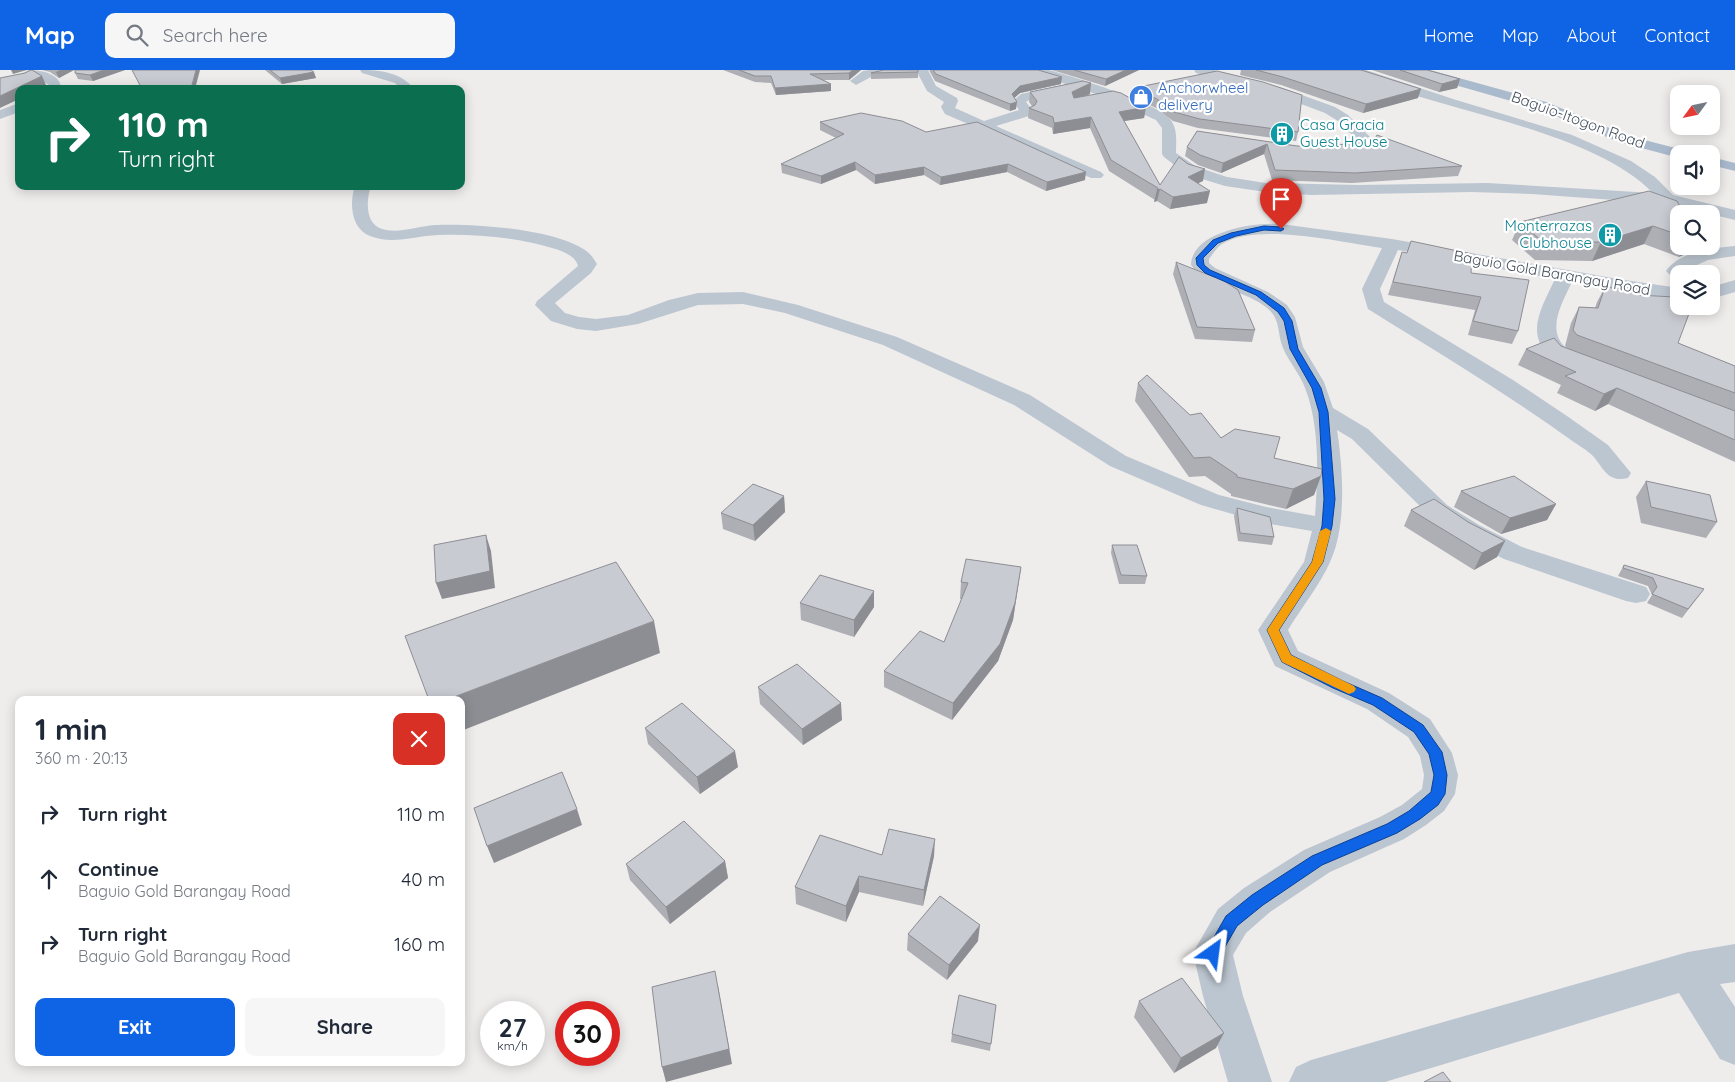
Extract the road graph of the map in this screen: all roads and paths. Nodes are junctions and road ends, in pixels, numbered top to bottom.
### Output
1 (366, 70) edge
2 (888, 70) edge
3 (922, 70) edge
4 (1036, 70) edge
5 (1200, 70) edge
6 (1354, 70) edge
7 (1417, 70) edge
8 (37, 71) edge
9 (856, 81) dead end
10 (0, 82) edge
11 (55, 85) edge
12 (404, 85) edge
13 (1081, 85) junction
14 (15, 109) edge
15 (0, 115) edge
16 (983, 126) junction
17 (1324, 150) edge
18 (1670, 151) edge
19 (1720, 163) edge
20 (1735, 167) edge
21 (1096, 175) dead end
22 (361, 190) edge
23 (1668, 199) junction
24 (1735, 215) edge
25 (1392, 244) junction
26 (1735, 251) edge
27 (1683, 265) edge
28 (1566, 276) junction
29 (1735, 286) edge
30 (1720, 291) edge
31 (1670, 293) edge
32 (1596, 369) edge
33 (1323, 412) junction
34 (1619, 473) dead end
35 (1327, 526) junction
36 (1636, 594) dead end
37 (1735, 964) edge
38 (1688, 971) junction
39 (1735, 1044) edge
40 (1250, 1082) edge
41 (1311, 1082) edge

1 - 12 street
2 - 9 street
3 - 16 street
4 - 13 street
5 - 17 street
6 - 23 street
7 - 18 main road, Baguio-Itogon Road
8 - 10 street
8 - 11 street
13 - 16 street
13 - 23 street
14 - 15 street
16 - 21 street
19 - 20 main road
22 - 35 street
23 - 24 street
25 - 28 street, Baguio Gold Barangay Road
25 - 33 street, Baguio Gold Barangay Road
25 - 34 street
26 - 27 street
28 - 31 street, Baguio Gold Barangay Road
28 - 32 street
29 - 30 street
33 - 35 street, Baguio Gold Barangay Road
33 - 36 street
35 - 40 street, Baguio Gold Barangay Road
37 - 38 street
38 - 39 street
38 - 41 street

